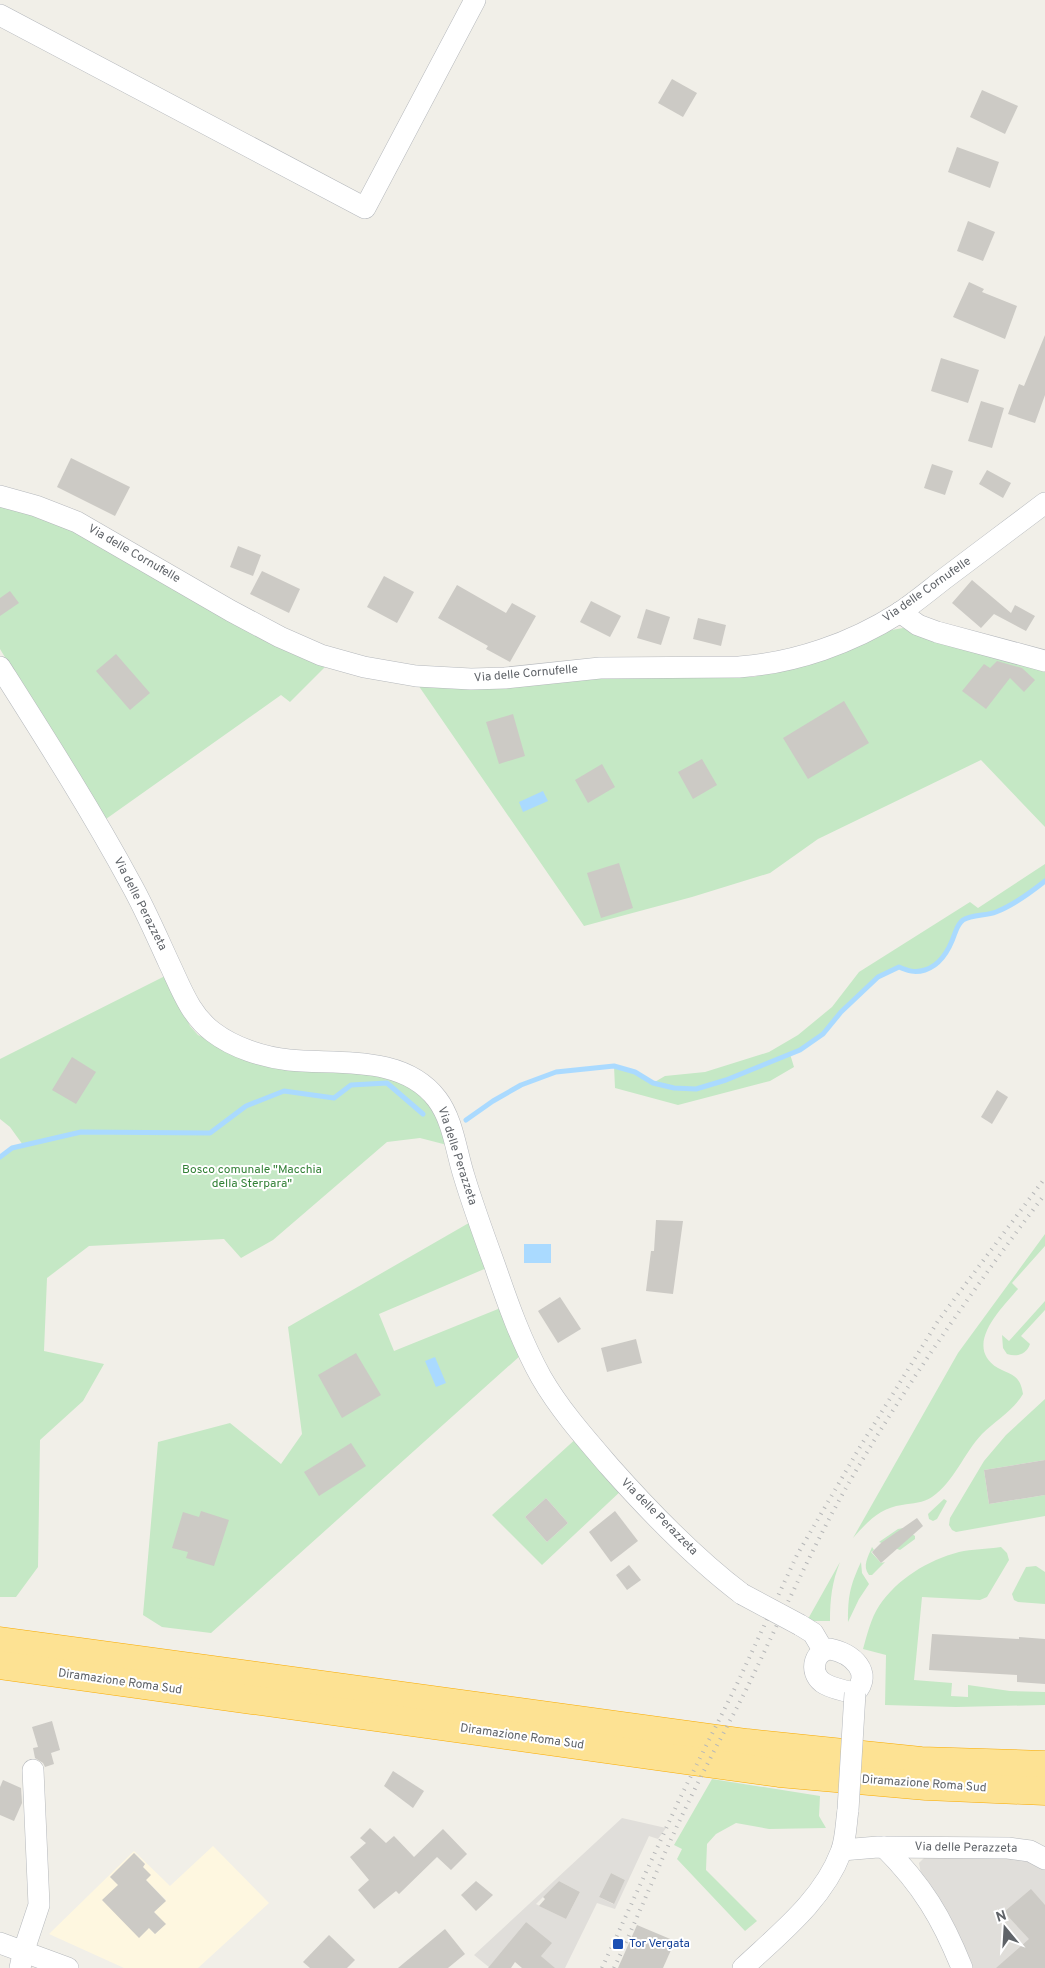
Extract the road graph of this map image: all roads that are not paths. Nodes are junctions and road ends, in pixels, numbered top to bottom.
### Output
1 (475, 0) edge
2 (0, 15) edge
3 (0, 496) edge
4 (1045, 503) edge
5 (900, 612) junction
6 (1045, 661) edge
7 (0, 667) edge
8 (0, 1641) edge
9 (823, 1650) junction
10 (0, 1665) edge
11 (855, 1693) junction
12 (1045, 1765) edge
13 (33, 1770) dead end
14 (1045, 1791) edge
15 (884, 1847) junction
16 (842, 1850) junction
17 (1045, 1859) edge
18 (0, 1942) edge
19 (22, 1959) edge
20 (68, 1968) edge
21 (743, 1968) edge
22 (962, 1968) edge

1 - 2 street
3 - 5 street, Via delle Cornufelle
4 - 5 street, Via delle Cornufelle
5 - 6 street
7 - 9 street, Via delle Perazzeta, bridge
8 - 12 highway, Diramazione Roma Sud
9 - 11 street
9 - 11 street
10 - 14 highway, Diramazione Roma Sud
11 - 16 street, bridge
13 - 19 street
15 - 16 street, Via delle Perazzeta
15 - 17 street, Via delle Perazzeta
15 - 22 street
16 - 21 street
18 - 19 street
19 - 20 street

